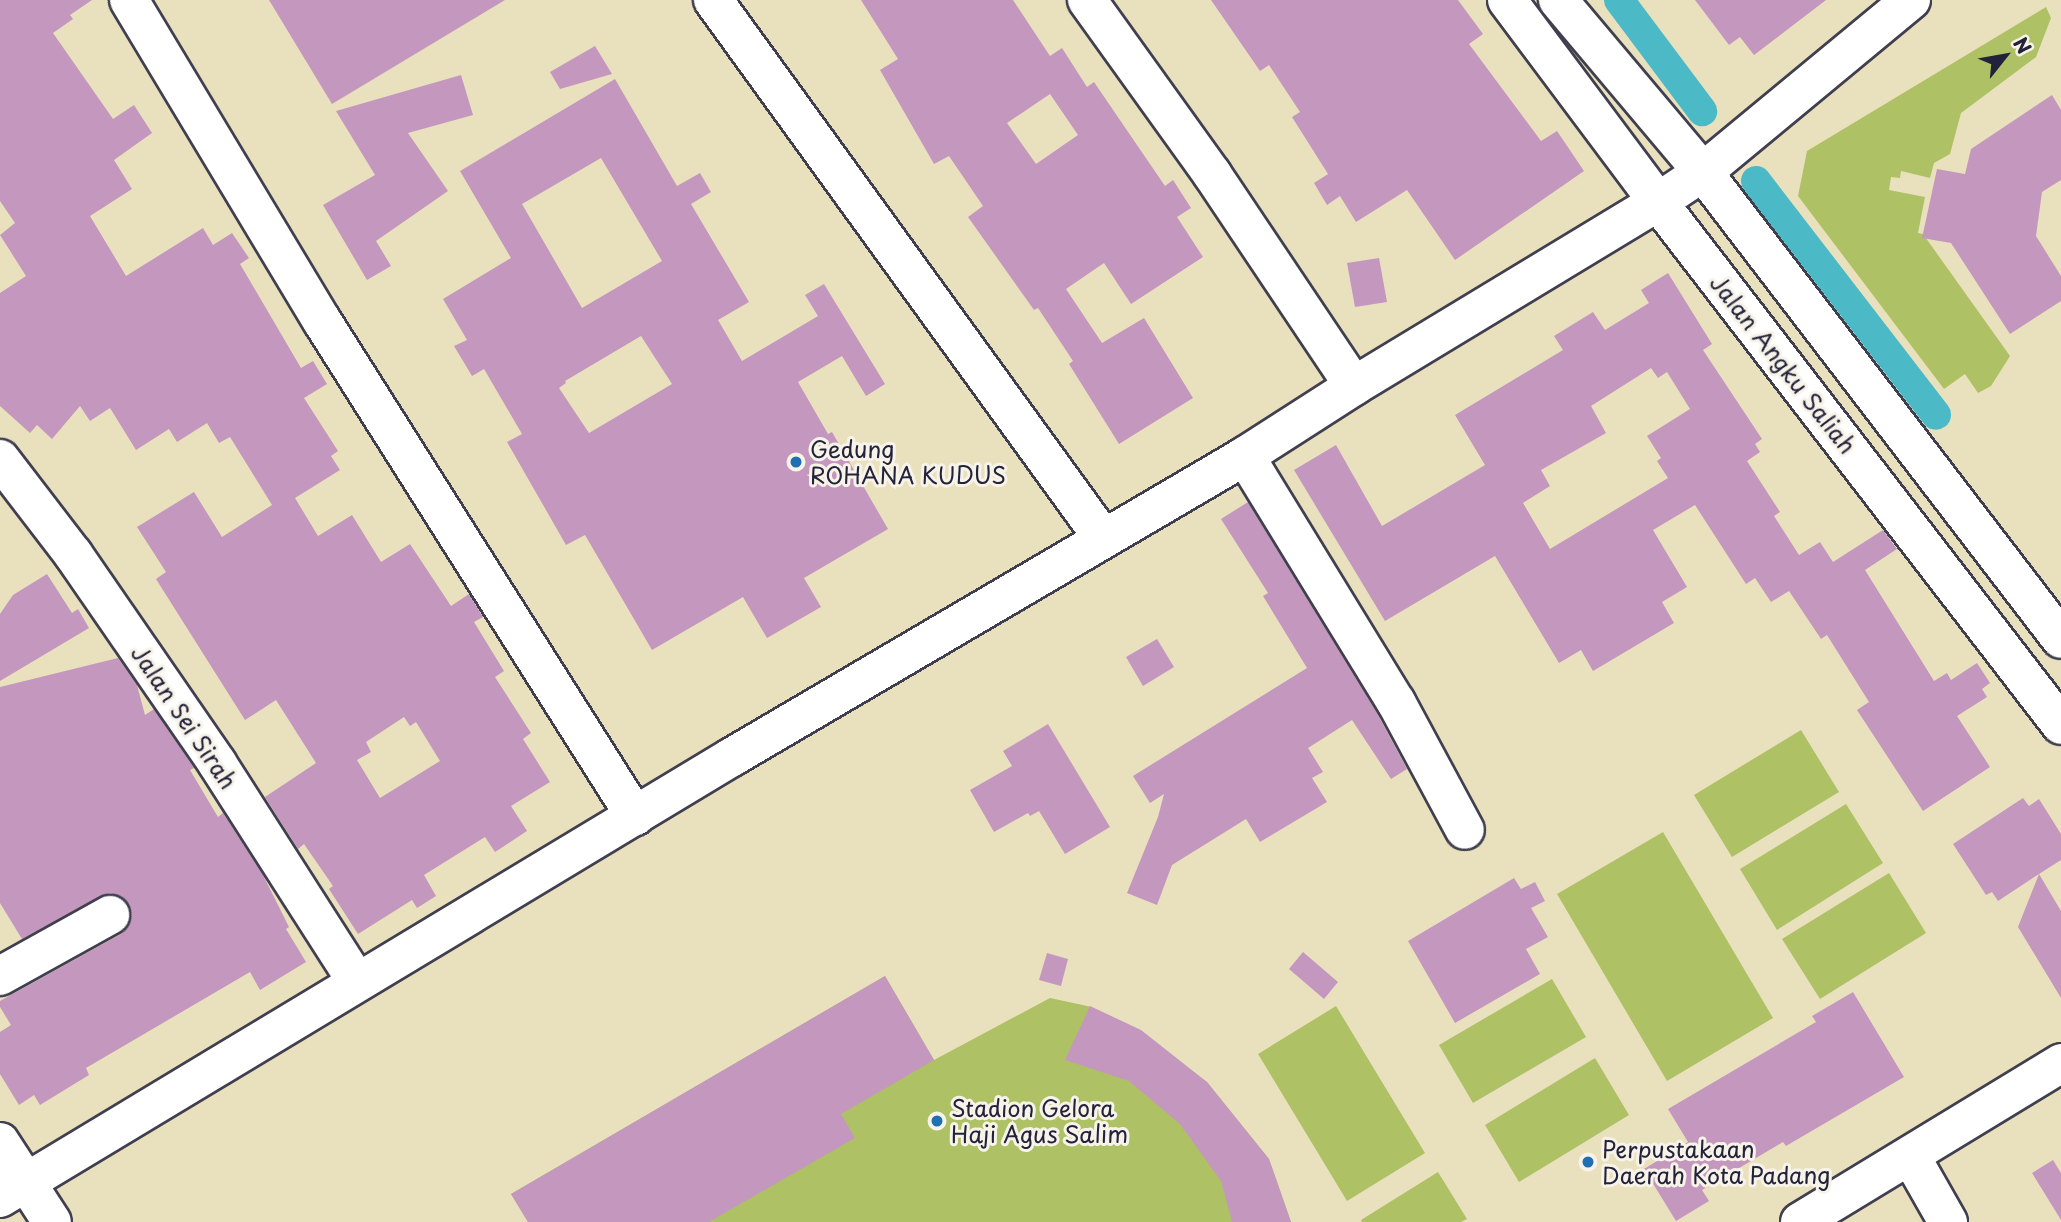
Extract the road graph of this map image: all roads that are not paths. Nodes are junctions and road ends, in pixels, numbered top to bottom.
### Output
1 (129, 0) edge
2 (713, 0) edge
3 (1087, 0) edge
4 (1507, 0) edge
5 (1558, 0) edge
6 (1911, 0) edge
7 (1703, 172) junction
8 (1658, 202) junction
9 (1354, 386) junction
10 (1245, 456) junction
11 (6, 477) edge
12 (1103, 538) junction
13 (2061, 639) edge
14 (2061, 726) edge
15 (635, 816) junction
16 (1465, 830) dead end
17 (110, 915) dead end
18 (0, 976) edge
19 (357, 982) junction
20 (2061, 1063) edge
21 (0, 1142) edge
22 (1911, 1157) junction
23 (14, 1190) edge
24 (52, 1222) edge
25 (1800, 1222) edge
26 (1948, 1222) edge

1 - 15 street
2 - 12 street
3 - 9 street
4 - 8 street, Jalan Angku Saliah
5 - 7 street
6 - 7 street
7 - 8 street
7 - 13 street
8 - 9 street
8 - 14 street, Jalan Angku Saliah
9 - 10 street
10 - 12 street
10 - 16 street
11 - 19 street, Jalan Sei Sirah
12 - 15 street
15 - 19 street
17 - 18 street
19 - 23 street
20 - 22 street
21 - 23 street
22 - 25 street
22 - 26 street
23 - 24 street

